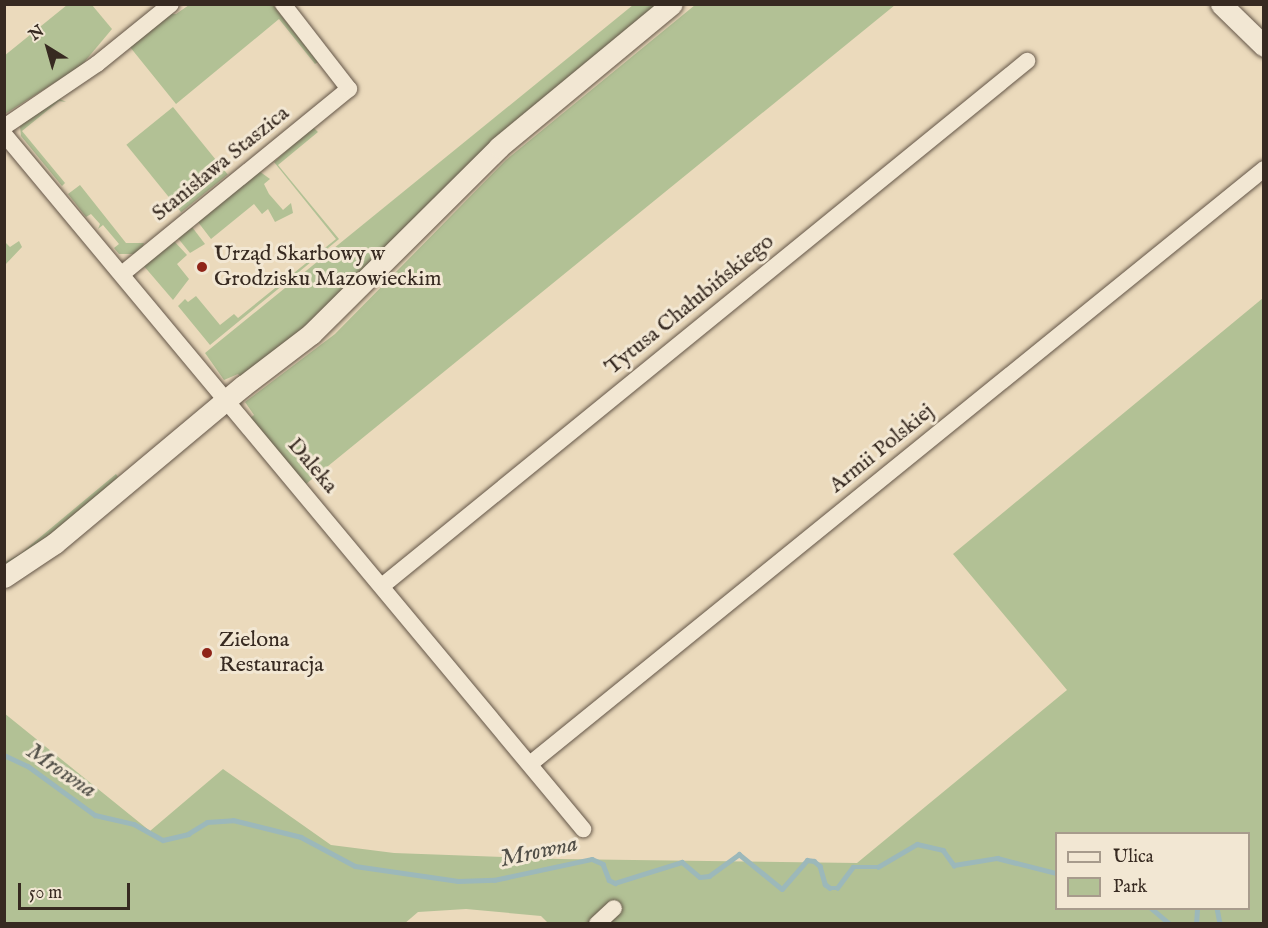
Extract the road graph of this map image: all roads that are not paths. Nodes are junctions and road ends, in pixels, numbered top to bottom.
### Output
1 (171, 4) edge
2 (283, 4) edge
3 (672, 4) edge
4 (1221, 4) edge
5 (1263, 46) edge
6 (1027, 61) dead end
7 (4, 128) edge
8 (4, 134) edge
9 (1263, 169) edge
10 (122, 274) junction
11 (226, 400) junction
12 (4, 577) edge
13 (382, 586) junction
14 (530, 764) junction
15 (583, 829) dead end
16 (614, 908) dead end
17 (597, 924) edge

1 - 7 street
2 - 10 street, Stanisława Staszica
3 - 11 street
4 - 5 street
6 - 13 street, Tytusa Chałubińskiego
8 - 10 street, Daleka
9 - 14 street, Armii Polskiej
10 - 11 street, Daleka
11 - 12 street
11 - 13 street, Daleka
13 - 14 street, Daleka
14 - 15 street, Daleka
16 - 17 street

